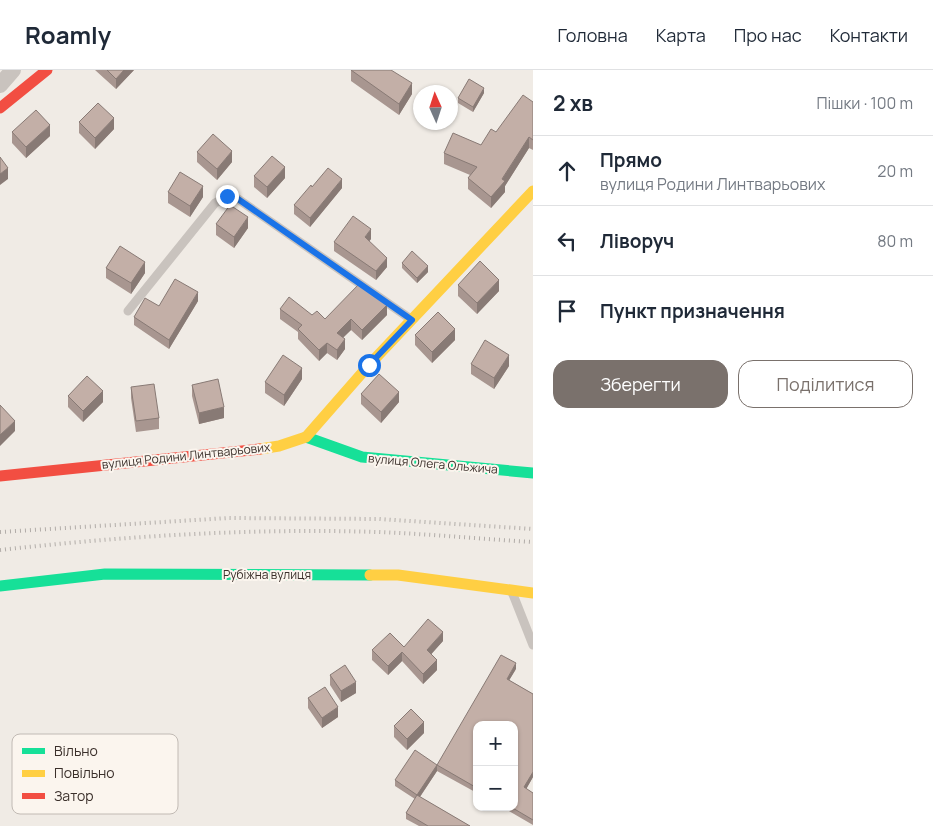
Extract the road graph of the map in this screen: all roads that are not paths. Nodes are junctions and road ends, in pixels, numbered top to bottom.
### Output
1 (13, 70) edge
2 (47, 70) edge
3 (0, 85) edge
4 (0, 108) edge
5 (533, 191) edge
6 (128, 311) dead end
7 (412, 320) junction
8 (306, 437) junction
9 (533, 473) edge
10 (0, 476) edge
11 (0, 586) edge
12 (512, 590) junction
13 (533, 593) edge
14 (533, 645) edge

1 - 3 street
2 - 4 street
5 - 7 street, вулиця Родини Линтварьових
6 - 7 lane
7 - 8 street, вулиця Родини Линтварьових
8 - 9 street, вулиця Олега Ольжича
8 - 10 street, вулиця Родини Линтварьових
11 - 12 street, Рубіжна вулиця
12 - 13 street, Рубіжна вулиця
12 - 14 lane

